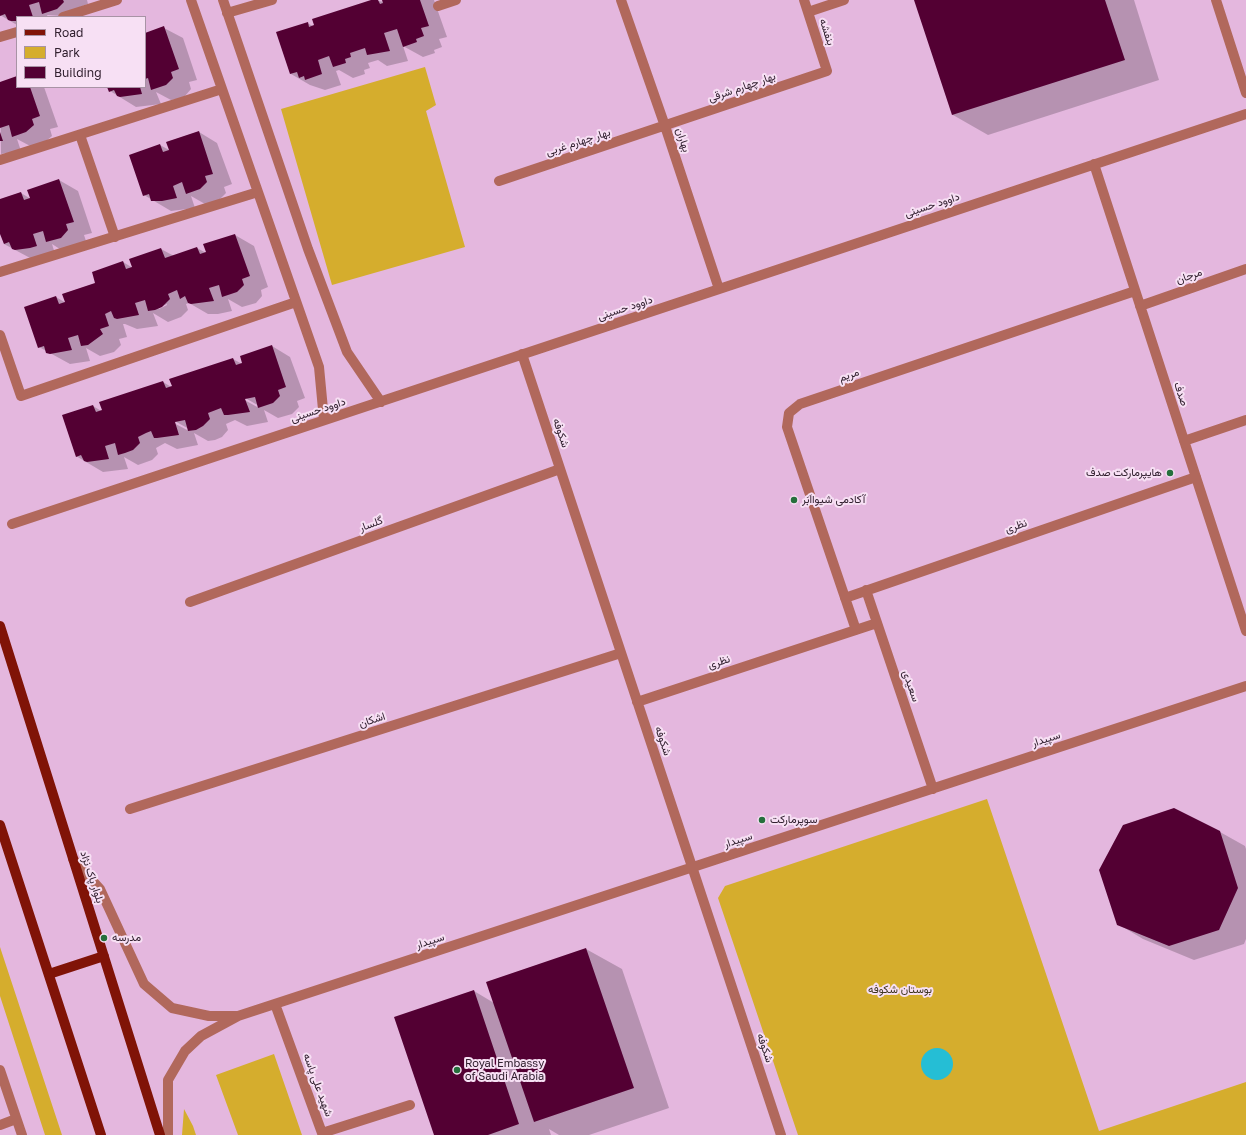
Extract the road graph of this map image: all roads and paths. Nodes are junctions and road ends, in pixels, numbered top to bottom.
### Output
1 (117, 0) edge
2 (191, 0) edge
3 (222, 0) edge
4 (272, 0) edge
5 (456, 0) edge
6 (621, 0) edge
7 (804, 0) edge
8 (844, 0) edge
9 (1216, 0) edge
10 (438, 6) dead end
11 (808, 12) junction
12 (227, 14) junction
13 (66, 16) edge
14 (16, 32) edge
15 (0, 37) edge
16 (827, 71) joint
17 (222, 89) junction
18 (1246, 93) edge
19 (1246, 114) edge
20 (665, 126) junction
21 (80, 135) junction
22 (0, 160) edge
23 (1094, 164) junction
24 (499, 181) dead end
25 (258, 192) junction
26 (115, 237) junction
27 (1246, 269) edge
28 (0, 272) edge
29 (719, 289) junction
30 (1135, 291) junction
31 (296, 302) junction
32 (1140, 306) junction
33 (0, 335) edge
34 (522, 354) junction
35 (380, 402) junction
36 (324, 420) junction
37 (1246, 420) edge
38 (1184, 441) junction
39 (560, 469) junction
40 (1196, 477) junction
41 (12, 524) dead end
42 (866, 590) junction
43 (845, 598) junction
44 (190, 602) dead end
45 (877, 623) junction
46 (0, 626) edge
47 (856, 630) junction
48 (1246, 631) edge
49 (621, 653) junction
50 (1246, 686) edge
51 (637, 702) junction
52 (933, 789) junction
53 (130, 809) dead end
54 (0, 825) edge
55 (73, 859) junction
56 (692, 868) junction
57 (104, 956) junction
58 (49, 974) junction
59 (275, 1004) junction
60 (238, 1016) junction
61 (0, 1070) edge
62 (410, 1105) dead end
63 (16, 1119) junction
64 (0, 1125) edge
65 (22, 1135) edge
66 (101, 1135) edge
67 (160, 1135) edge
68 (168, 1135) edge
69 (781, 1135) edge

1 - 13 street
2 - 17 street
3 - 12 street
4 - 12 street
5 - 10 street
6 - 20 street, بهاران
7 - 11 street, بنفشه
8 - 11 street
9 - 18 street
11 - 16 street, بنفشه
12 - 35 street
14 - 15 street
16 - 20 street, بهار چهارم شرقی
17 - 21 street
17 - 25 street
19 - 23 street, داوود حسینی
20 - 24 street, بهار چهارم غربی
20 - 29 street, بهاران
21 - 22 street
21 - 26 street
23 - 29 street, داوود حسینی
23 - 30 street, صدف
25 - 26 street
25 - 31 street
26 - 28 street
27 - 32 street, مرجان
29 - 34 street, داوود حسینی
30 - 32 street, صدف
30 - 43 street, مریم
31 - 33 street
31 - 36 street
32 - 38 street, صدف
34 - 35 street, داوود حسینی
34 - 39 street, شکوفه
35 - 36 street, داوود حسینی
36 - 41 street, داوود حسینی
37 - 38 street
38 - 40 street, صدف
39 - 44 street, گلسار
39 - 49 street, شکوفه
40 - 42 street, نظری
40 - 48 street, صدف
42 - 43 street, نظری
42 - 45 street, سعیدی
43 - 47 street, مریم
45 - 47 street, نظری
45 - 52 street, سعیدی
46 - 55 main road, بلوار پاک نژاد
47 - 51 street, نظری
49 - 51 street, شکوفه
49 - 53 street, اشکان
50 - 52 street, سپیدار
51 - 56 street, شکوفه
52 - 56 street, سپیدار
54 - 58 main road
55 - 57 main road, بلوار پاک نژاد
55 - 60 street
56 - 59 street, سپیدار
56 - 69 street, شکوفه
57 - 58 main road
57 - 67 main road, بلوار پاک نژاد
58 - 66 main road
59 - 60 street, سپیدار
59 - 62 street, شهید علی پاسه
60 - 68 street
61 - 63 street
63 - 64 street
63 - 65 street

